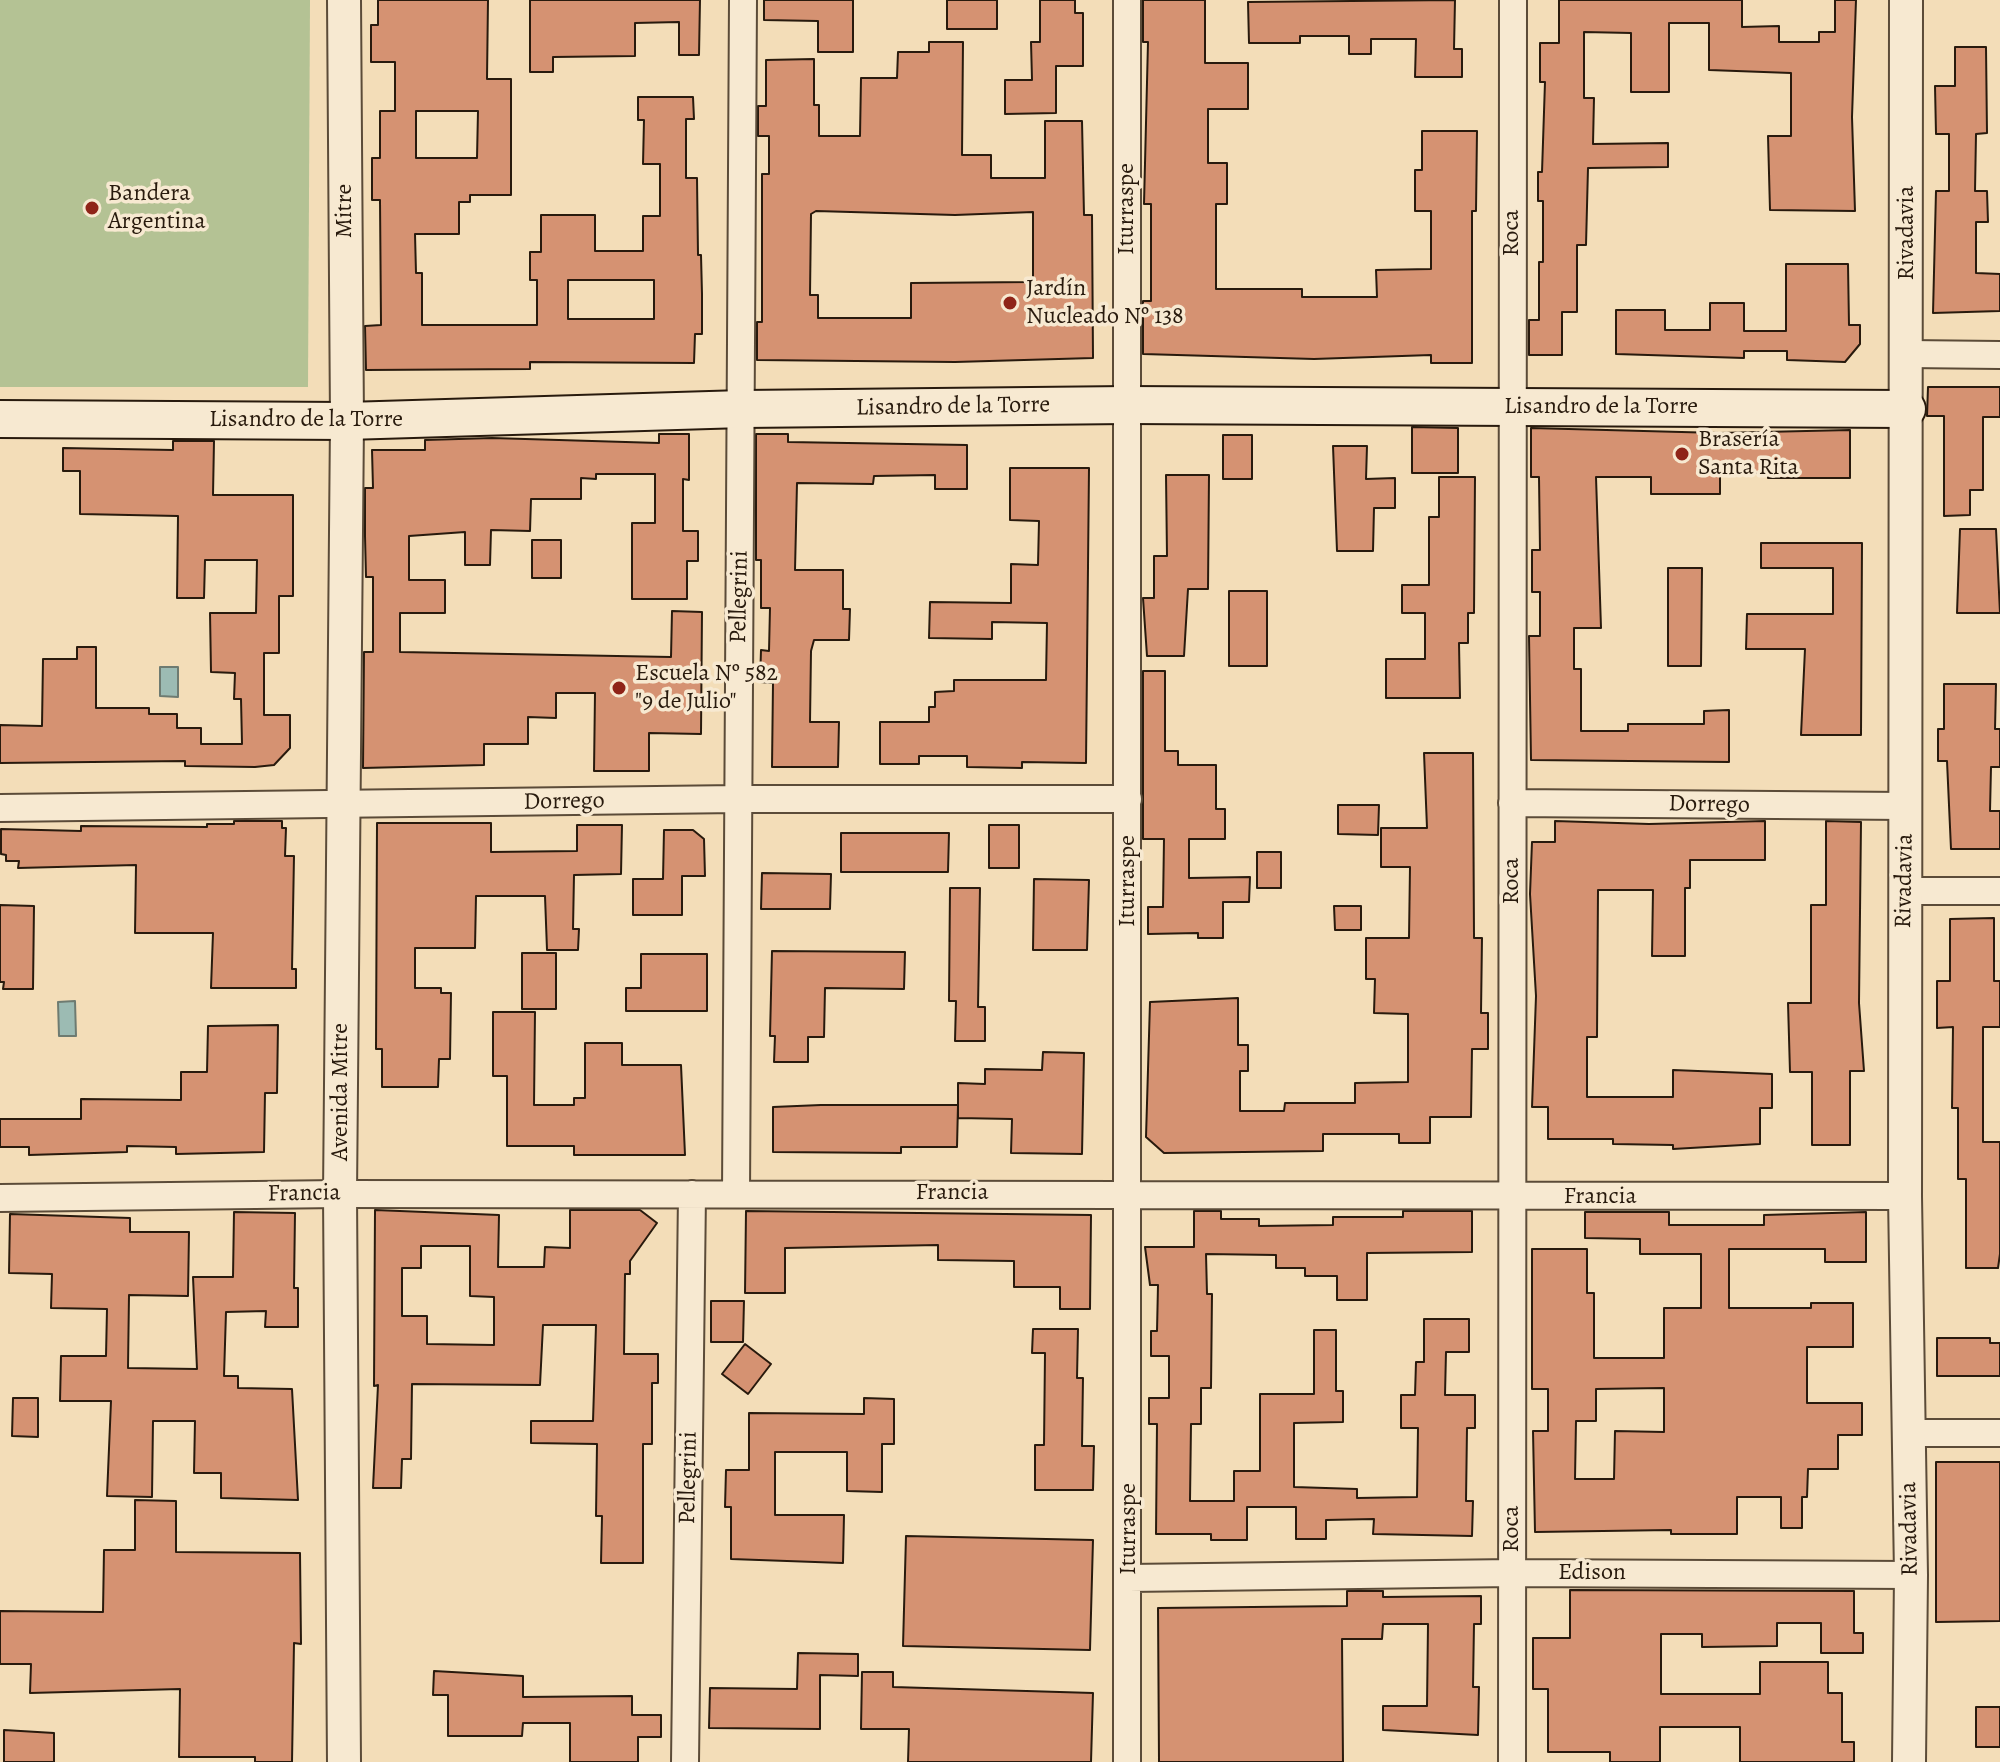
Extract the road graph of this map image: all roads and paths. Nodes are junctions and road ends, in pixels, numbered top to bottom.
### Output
1 (344, 0) edge
2 (743, 0) edge
3 (1127, 0) edge
4 (1513, 0) edge
5 (1906, 0) edge
6 (1908, 354) junction
7 (2000, 355) edge
8 (1127, 405) junction
9 (1512, 406) junction
10 (743, 409) junction
11 (1907, 409) junction
12 (0, 419) edge
13 (347, 421) junction
14 (738, 799) junction
15 (1128, 799) junction
16 (1512, 803) junction
17 (341, 805) junction
18 (1907, 806) junction
19 (0, 808) edge
20 (1904, 891) junction
21 (2000, 891) edge
22 (1128, 1193) junction
23 (340, 1194) junction
24 (692, 1194) junction
25 (736, 1194) junction
26 (1905, 1196) junction
27 (1511, 1197) junction
28 (0, 1198) edge
29 (1909, 1433) junction
30 (2000, 1433) edge
31 (1512, 1573) junction
32 (1911, 1575) junction
33 (1129, 1578) junction
34 (344, 1762) edge
35 (685, 1762) edge
36 (1127, 1762) edge
37 (1512, 1762) edge
38 (1909, 1762) edge

1 - 13 street, Mitre
2 - 10 street, Pellegrini
3 - 8 street, Iturraspe
4 - 9 street, Roca
5 - 6 street, Rivadavia
6 - 7 street
6 - 11 street, Rivadavia
8 - 9 main road, Lisandro de la Torre
8 - 10 main road, Lisandro de la Torre
8 - 15 street, Iturraspe
9 - 11 main road, Lisandro de la Torre
9 - 16 street, Roca
10 - 13 main road, Lisandro de la Torre
10 - 14 street, Pellegrini
11 - 18 street, Rivadavia
12 - 13 main road, Lisandro de la Torre
13 - 17 street, Avenida Mitre
14 - 15 street, Dorrego
14 - 17 street, Dorrego
14 - 25 street, Pellegrini
15 - 22 street, Iturraspe
16 - 18 street, Dorrego
16 - 27 street, Roca
17 - 19 street, Dorrego
17 - 23 street, Avenida Mitre
18 - 20 street, Rivadavia
20 - 21 street
20 - 26 street, Rivadavia
22 - 25 street, Francia
22 - 27 street, Francia
22 - 33 street, Iturraspe
23 - 24 street, Francia
23 - 28 street, Francia
23 - 34 street, Avenida Mitre
24 - 25 street, Francia
24 - 35 street, Pellegrini
26 - 27 street, Francia
26 - 29 street, Rivadavia
27 - 31 street, Roca
29 - 30 street
29 - 32 street, Rivadavia
31 - 32 street, Edison
31 - 33 street, Edison
31 - 37 street, Roca
32 - 38 street, Rivadavia
33 - 36 street, Iturraspe

